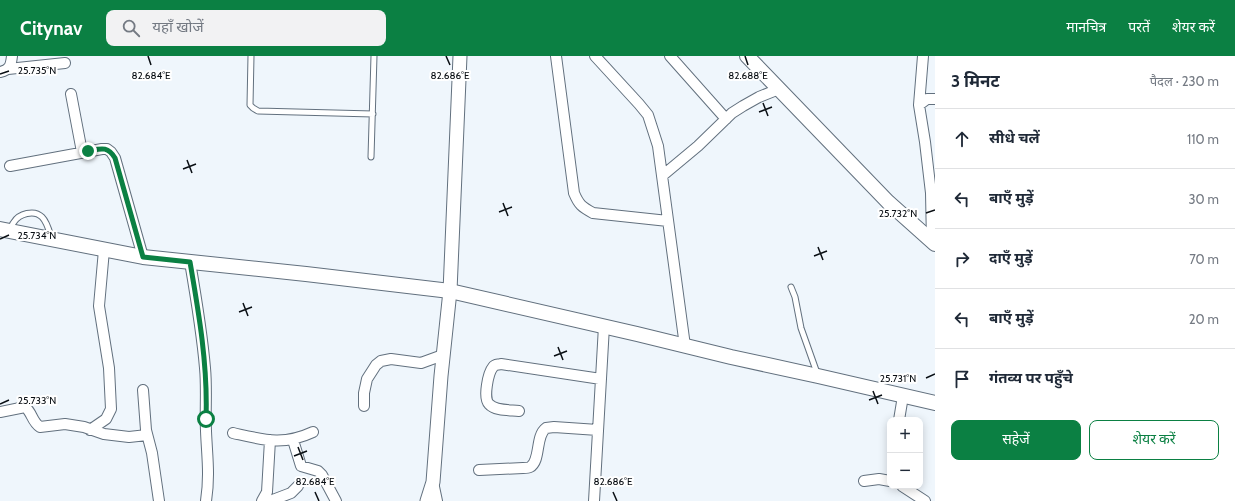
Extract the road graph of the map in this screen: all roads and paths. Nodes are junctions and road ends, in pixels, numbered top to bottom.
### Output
1 (12, 56) edge
2 (251, 56) edge
3 (374, 56) edge
4 (460, 56) edge
5 (556, 56) edge
6 (595, 56) edge
7 (670, 56) edge
8 (747, 56) edge
9 (923, 56) edge
10 (65, 63) dead end
11 (4, 70) edge
12 (779, 89) junction
13 (71, 94) dead end
14 (935, 99) edge
15 (919, 106) junction
16 (373, 114) junction
17 (726, 119) junction
18 (82, 152) junction
19 (371, 157) dead end
20 (10, 166) dead end
21 (662, 176) junction
22 (668, 221) junction
23 (4, 230) edge
24 (52, 240) junction
25 (934, 243) edge
26 (104, 250) junction
27 (143, 257) junction
28 (190, 262) junction
29 (791, 287) dead end
30 (450, 291) junction
31 (604, 326) junction
32 (685, 346) junction
33 (443, 355) junction
34 (818, 376) junction
35 (601, 379) junction
36 (143, 390) dead end
37 (903, 396) junction
38 (935, 403) edge
39 (364, 406) dead end
40 (519, 410) dead end
41 (0, 412) edge
42 (900, 417) edge
43 (90, 430) junction
44 (598, 430) junction
45 (313, 432) dead end
46 (233, 433) dead end
47 (147, 435) junction
48 (270, 440) junction
49 (293, 440) junction
50 (479, 470) dead end
51 (887, 480) edge
52 (864, 481) dead end
53 (434, 482) junction
54 (298, 486) dead end
55 (907, 489) edge
56 (159, 501) edge
57 (206, 501) edge
58 (262, 501) edge
59 (270, 501) edge
60 (336, 501) edge
61 (427, 501) edge
62 (437, 501) edge
63 (594, 501) edge
64 (925, 501) edge

1 - 11 street
2 - 16 lane
3 - 16 lane
4 - 30 street
5 - 22 street
6 - 21 street
7 - 17 street
8 - 12 main road
9 - 15 street
10 - 11 street
12 - 17 street
12 - 25 main road
13 - 18 street
14 - 15 street
15 - 25 street
16 - 19 lane
17 - 21 street
18 - 20 street
18 - 27 street
21 - 22 street
22 - 32 street
23 - 24 main road
23 - 24 lane
24 - 26 main road
26 - 27 main road
26 - 43 street
27 - 28 main road
28 - 30 main road
28 - 57 street
29 - 34 lane
30 - 31 main road
30 - 33 street
31 - 32 main road
31 - 35 street
32 - 34 main road
33 - 39 street
33 - 53 street
34 - 37 main road
35 - 40 street
35 - 44 street
36 - 47 street
37 - 38 main road
37 - 42 street
41 - 43 street
43 - 47 street
44 - 50 street
44 - 63 street
45 - 49 street
46 - 48 street
47 - 56 street
48 - 49 street
48 - 58 street
49 - 60 street
51 - 52 street
53 - 61 street
53 - 62 street
54 - 59 street
55 - 64 street

